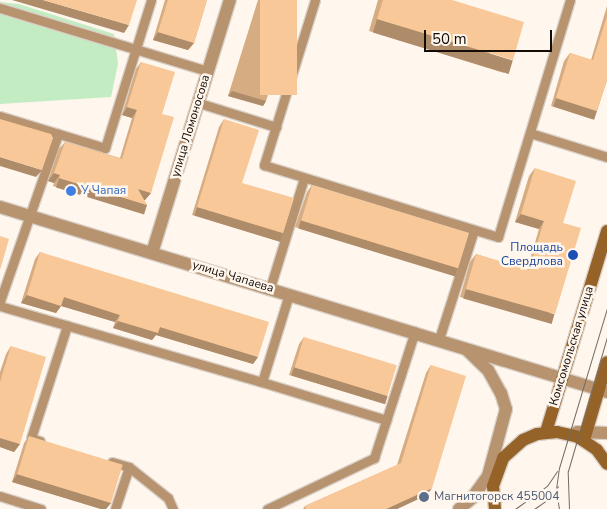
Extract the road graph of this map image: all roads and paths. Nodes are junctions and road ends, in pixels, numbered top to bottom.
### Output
1 (151, 0) edge
2 (230, 0) edge
3 (315, 0) edge
4 (570, 0) edge
5 (0, 8) edge
6 (136, 50) junction
7 (208, 71) junction
8 (199, 103) junction
9 (0, 116) edge
10 (276, 126) junction
11 (530, 133) junction
12 (58, 134) junction
13 (607, 157) edge
14 (304, 178) junction
15 (0, 207) edge
16 (30, 216) junction
17 (474, 230) junction
18 (607, 231) edge
19 (152, 252) junction
20 (270, 288) junction
21 (289, 294) junction
22 (0, 301) edge
23 (0, 306) edge
24 (67, 326) junction
25 (415, 331) junction
26 (439, 339) junction
27 (465, 348) junction
28 (607, 362) edge
29 (562, 378) junction
30 (262, 382) junction
31 (603, 390) edge
32 (506, 409) junction
33 (386, 420) junction
34 (551, 432) junction
35 (607, 433) edge
36 (585, 436) junction
37 (49, 444) edge
38 (102, 458) edge
39 (503, 458) junction
40 (607, 464) edge
41 (128, 468) junction
42 (495, 476) junction
43 (0, 496) edge
44 (473, 497) junction
45 (279, 507) edge
46 (41, 509) edge
47 (115, 509) edge
48 (173, 509) edge
49 (267, 509) edge
50 (459, 509) edge
51 (495, 509) edge

1 - 6 lane
2 - 7 street, улица Ломоносова
3 - 10 lane
4 - 11 lane
5 - 6 lane
6 - 7 lane
6 - 12 lane
7 - 8 street, улица Ломоносова
8 - 10 lane
8 - 19 street, улица Ломоносова
9 - 12 lane
10 - 14 lane
11 - 13 lane
11 - 17 lane
12 - 16 lane
14 - 17 lane
14 - 20 lane
15 - 16 street, улица Чапаева
16 - 19 street, улица Чапаева
16 - 22 lane
17 - 26 lane
18 - 29 main road, Комсомольская улица
19 - 20 street, улица Чапаева
20 - 21 street, улица Чапаева
21 - 25 street, улица Чапаева
21 - 30 lane
23 - 24 lane
24 - 30 lane
24 - 37 lane
25 - 26 street, улица Чапаева
25 - 33 lane
26 - 27 street, улица Чапаева
27 - 29 street, улица Чапаева
27 - 32 street, улица Чапаева
28 - 31 main road
29 - 31 street, улица Чапаева
29 - 34 main road, Комсомольская улица
30 - 33 lane
31 - 36 main road
32 - 39 street, улица Чапаева
32 - 44 street
33 - 45 lane
34 - 36 main road
34 - 39 main road
35 - 36 street
36 - 40 main road
38 - 41 lane
39 - 42 main road
41 - 47 lane
41 - 48 lane
42 - 44 street
42 - 51 main road
43 - 46 lane
44 - 50 street
45 - 49 lane

